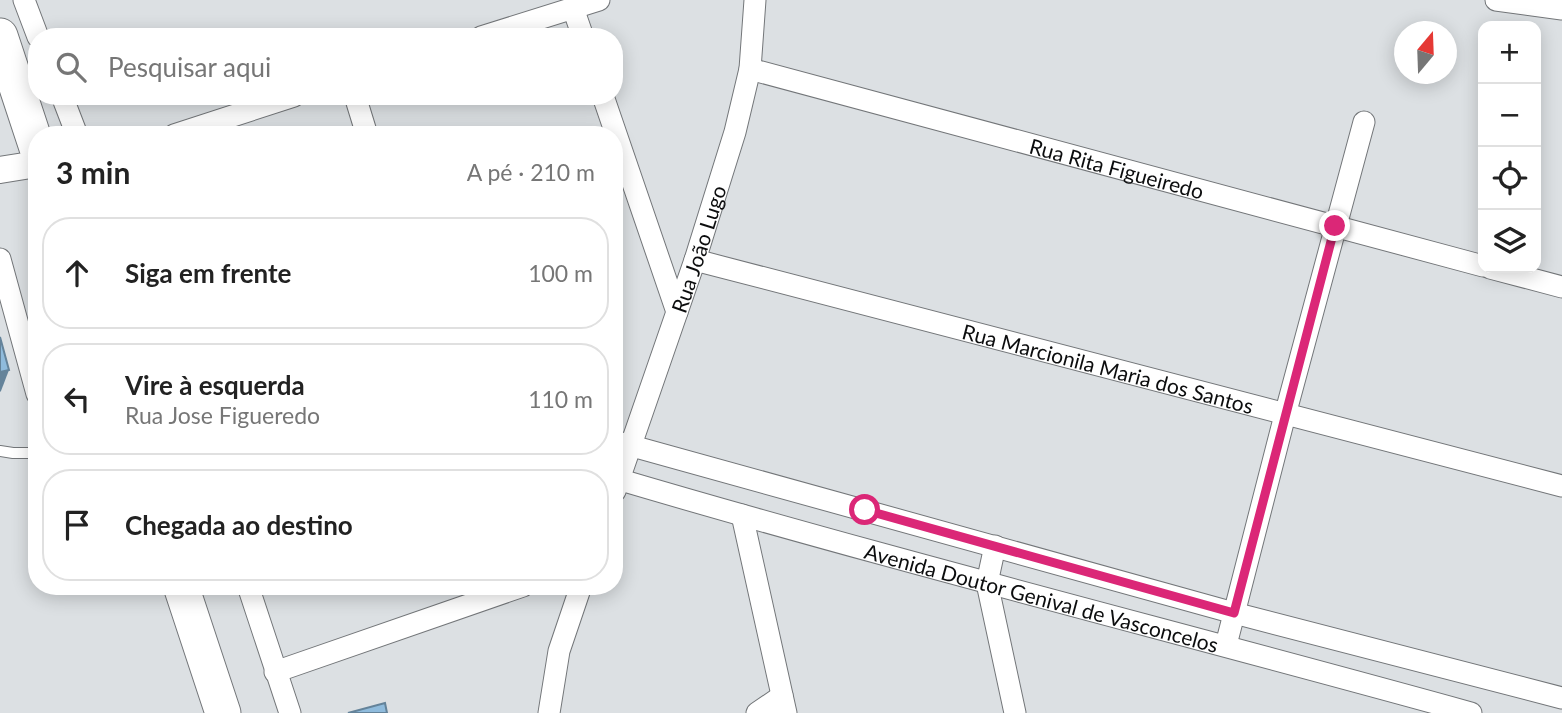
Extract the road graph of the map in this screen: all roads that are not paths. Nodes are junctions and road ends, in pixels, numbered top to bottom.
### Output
1 (24, 0) edge
2 (599, 0) edge
3 (755, 0) edge
4 (1496, 0) edge
5 (1557, 5) edge
6 (573, 8) junction
7 (35, 28) edge
8 (510, 28) edge
9 (580, 28) edge
10 (0, 37) edge
11 (750, 69) junction
12 (65, 105) edge
13 (266, 105) edge
14 (358, 105) edge
15 (606, 105) edge
16 (1364, 122) dead end
17 (30, 126) edge
18 (74, 126) edge
19 (202, 126) edge
20 (365, 126) edge
21 (613, 126) edge
22 (623, 154) edge
23 (28, 165) edge
24 (0, 170) edge
25 (1335, 226) junction
26 (0, 259) edge
27 (695, 260) junction
28 (1478, 265) edge
29 (1509, 273) edge
30 (1562, 287) edge
31 (677, 312) junction
32 (28, 361) edge
33 (1284, 415) junction
34 (623, 442) edge
35 (623, 444) edge
36 (0, 451) edge
37 (28, 453) edge
38 (623, 485) edge
39 (1562, 486) edge
40 (742, 515) junction
41 (995, 546) junction
42 (987, 583) junction
43 (184, 595) edge
44 (251, 595) edge
45 (497, 595) edge
46 (578, 595) edge
47 (1234, 613) junction
48 (1226, 645) junction
49 (275, 672) junction
50 (1562, 698) edge
51 (784, 705) edge
52 (223, 713) edge
53 (290, 713) edge
54 (549, 713) edge
55 (757, 713) edge
56 (1015, 713) edge
57 (1471, 713) edge

1 - 7 street
2 - 6 street
3 - 11 street, Rua João Lugo
4 - 5 street
6 - 8 street
6 - 9 street
10 - 17 highway
11 - 25 street, Rua Rita Figueiredo
11 - 27 street, Rua João Lugo
12 - 18 street
13 - 19 street
14 - 20 street
15 - 21 street
16 - 25 street
22 - 31 street
23 - 24 street
25 - 28 street, Rua Rita Figueiredo
25 - 33 street
26 - 32 street
27 - 31 street, Rua João Lugo
27 - 33 street, Rua Marcionila Maria dos Santos
29 - 30 street
31 - 34 street, Rua João Lugo
33 - 39 street, Rua Marcionila Maria dos Santos
33 - 47 street
35 - 41 street, Avenida Doutor Genival de Vasconcelos
36 - 37 lane
38 - 40 street, Avenida Doutor Genival de Vasconcelos
40 - 42 street, Avenida Doutor Genival de Vasconcelos
40 - 51 street
41 - 42 street
41 - 47 street, Avenida Doutor Genival de Vasconcelos
42 - 48 street, Avenida Doutor Genival de Vasconcelos
42 - 56 street
43 - 52 highway
44 - 49 street
45 - 49 street
46 - 54 street
47 - 48 street
47 - 50 street, Avenida Doutor Genival de Vasconcelos
48 - 57 street, Avenida Doutor Genival de Vasconcelos
49 - 53 street
51 - 55 street

